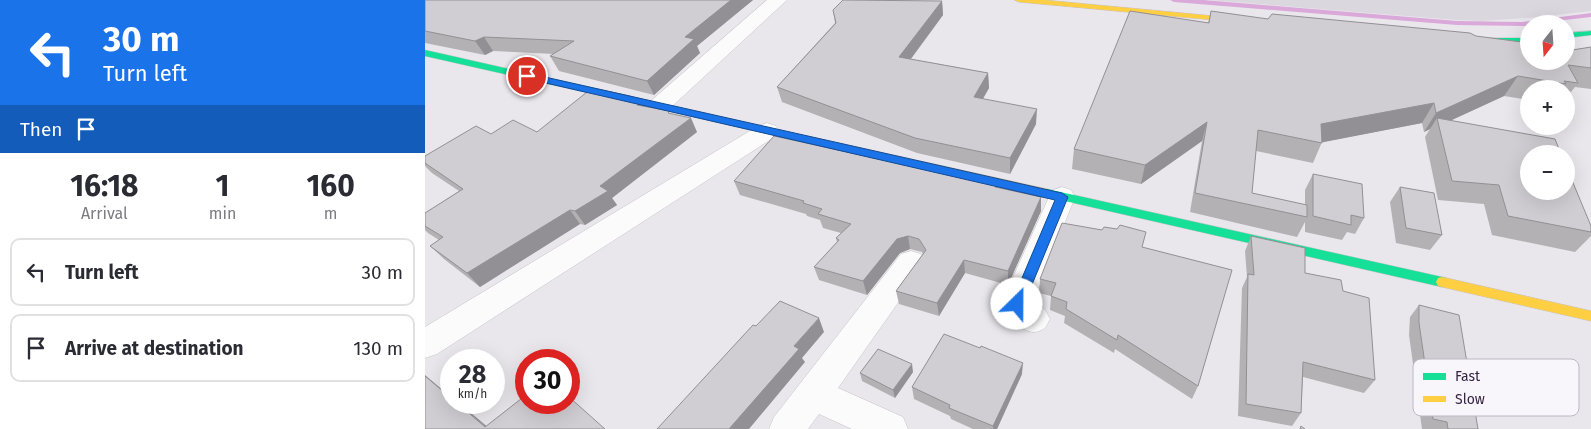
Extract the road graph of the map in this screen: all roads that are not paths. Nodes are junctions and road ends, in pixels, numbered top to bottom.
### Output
1 (778, 0) edge
2 (1019, 0) edge
3 (1257, 22) edge
4 (1591, 33) edge
5 (1575, 35) edge
6 (1473, 41) edge
7 (1520, 41) edge
8 (425, 54) edge
9 (660, 105) junction
10 (767, 131) junction
11 (1062, 197) junction
12 (911, 262) dead end
13 (1591, 316) edge
14 (1034, 319) dead end
15 (425, 344) edge
16 (814, 394) junction
17 (787, 429) edge
18 (890, 429) edge

1 - 9 street
2 - 3 street
4 - 5 street
6 - 7 street
8 - 9 street
9 - 10 street
10 - 11 street
10 - 15 street
11 - 13 street
11 - 14 street
12 - 16 street
16 - 17 street
16 - 18 street

